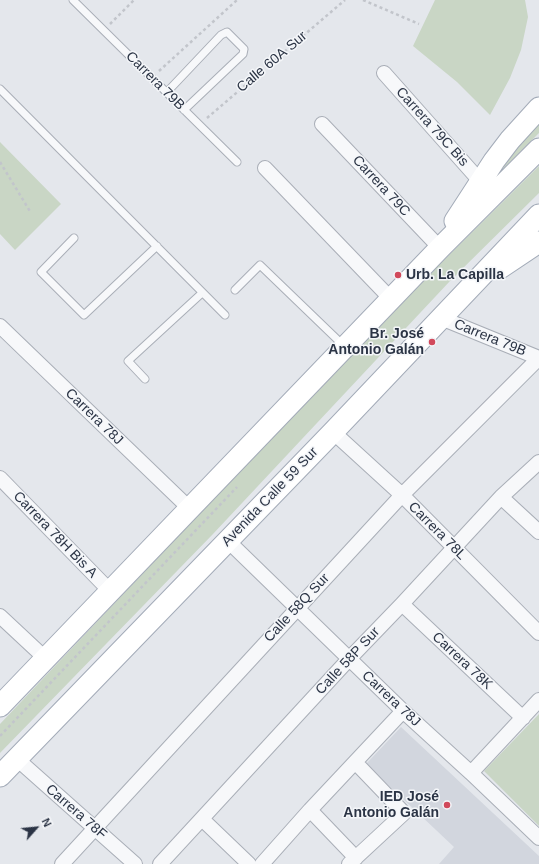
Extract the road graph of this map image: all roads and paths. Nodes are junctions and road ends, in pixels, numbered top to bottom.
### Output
1 (73, 0) edge
2 (134, 0) edge
3 (237, 0) edge
4 (345, 0) edge
5 (363, 0) edge
6 (419, 24) dead end
7 (103, 30) junction
8 (384, 73) dead end
9 (152, 78) junction
10 (0, 89) edge
11 (167, 92) junction
12 (539, 108) edge
13 (184, 110) junction
14 (199, 124) junction
15 (322, 124) dead end
16 (539, 149) edge
17 (0, 162) edge
18 (237, 162) dead end
19 (265, 168) dead end
20 (480, 181) junction
21 (31, 213) dead end
22 (539, 215) edge
23 (74, 238) dead end
24 (539, 242) edge
25 (157, 246) junction
26 (440, 248) junction
27 (235, 290) dead end
28 (468, 290) junction
29 (202, 293) junction
30 (391, 299) junction
31 (225, 315) dead end
32 (441, 318) junction
33 (0, 326) edge
34 (345, 346) junction
35 (539, 358) edge
36 (145, 379) dead end
37 (333, 432) junction
38 (539, 462) edge
39 (2, 485) edge
40 (402, 495) junction
41 (501, 497) junction
42 (189, 508) junction
43 (539, 532) edge
44 (227, 540) junction
45 (453, 548) junction
46 (110, 591) junction
47 (402, 604) junction
48 (297, 609) junction
49 (0, 616) edge
50 (539, 633) edge
51 (46, 659) junction
52 (349, 659) junction
53 (539, 700) edge
54 (0, 706) edge
55 (403, 711) junction
56 (523, 718) junction
57 (17, 759) junction
58 (355, 762) junction
59 (471, 773) junction
60 (0, 776) edge
61 (310, 810) junction
62 (202, 820) junction
63 (94, 828) junction
64 (539, 838) edge
65 (352, 861) edge
66 (62, 864) edge
67 (135, 864) edge
68 (160, 864) edge
69 (249, 864) edge
70 (262, 864) edge

1 - 7 lane, Carrera 79B
2 - 7 path
3 - 9 path
4 - 14 path, Calle 60A Sur
5 - 6 path
7 - 9 lane, Carrera 79B
8 - 20 street, Carrera 79C Bis
9 - 11 lane, Carrera 79B
10 - 25 lane
11 - 13 lane, Carrera 79B
11 - 13 lane
12 - 20 main road
13 - 14 lane, Carrera 79B
14 - 18 lane, Carrera 79B
15 - 26 street, Carrera 79C
16 - 26 main road
17 - 21 path
19 - 30 street
20 - 26 main road
22 - 28 main road, Avenida Calle 59 Sur
23 - 25 lane
24 - 28 main road
25 - 29 lane
26 - 30 main road
27 - 34 lane
28 - 32 main road, Avenida Calle 59 Sur
29 - 31 lane
29 - 36 lane
30 - 34 main road
32 - 35 street, Carrera 79B
32 - 37 main road, Avenida Calle 59 Sur
33 - 42 street, Carrera 78J
34 - 42 main road
35 - 40 street, Calle 58Q Sur
37 - 40 street, Carrera 78L
37 - 44 main road, Avenida Calle 59 Sur
38 - 41 street, Calle 58P Sur
39 - 46 street, Carrera 78H Bis A
40 - 45 street, Carrera 78L
40 - 48 street, Calle 58Q Sur
41 - 43 street
41 - 45 street, Calle 58P Sur
42 - 46 main road
44 - 48 street, Carrera 78J
44 - 57 main road, Avenida Calle 59 Sur
45 - 47 street, Calle 58P Sur
45 - 50 street, Carrera 78L
46 - 51 main road
47 - 52 street, Calle 58P Sur
47 - 56 street, Carrera 78K
48 - 52 street, Carrera 78J
48 - 63 street, Calle 58Q Sur
49 - 51 street
51 - 54 main road
52 - 55 street, Carrera 78J
52 - 62 street, Calle 58P Sur
53 - 56 street
55 - 58 street
55 - 59 street, Carrera 78J
56 - 59 street
57 - 60 main road, Avenida Calle 59 Sur
57 - 63 street, Carrera 78F
58 - 61 street
58 - 65 street
59 - 64 street, Carrera 78J
61 - 65 street
61 - 70 street
62 - 68 street, Calle 58P Sur
62 - 69 street
63 - 66 street, Calle 58Q Sur
63 - 67 street, Carrera 78F

